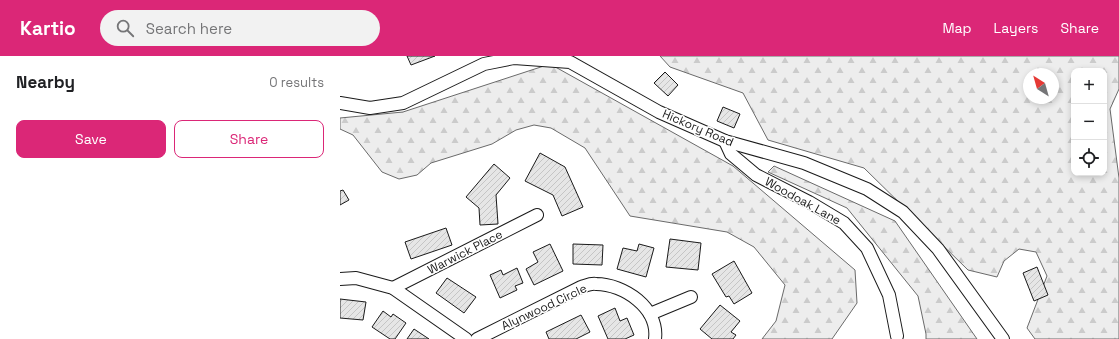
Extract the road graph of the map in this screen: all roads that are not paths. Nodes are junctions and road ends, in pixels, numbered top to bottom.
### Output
1 (340, 103) edge
2 (725, 141) junction
3 (537, 215) dead end
4 (340, 279) edge
5 (394, 288) junction
6 (690, 297) dead end
7 (650, 314) junction
8 (897, 336) dead end
9 (466, 339) edge
10 (477, 339) edge
11 (654, 339) edge
12 (1003, 339) edge

1 - 2 street, Hickory Road
2 - 8 street, Woodoak Lane
2 - 12 street, Hickory Road
3 - 5 street, Warwick Place
4 - 5 street
5 - 9 street
6 - 7 street
7 - 10 street, Alynwood Circle
7 - 11 street

